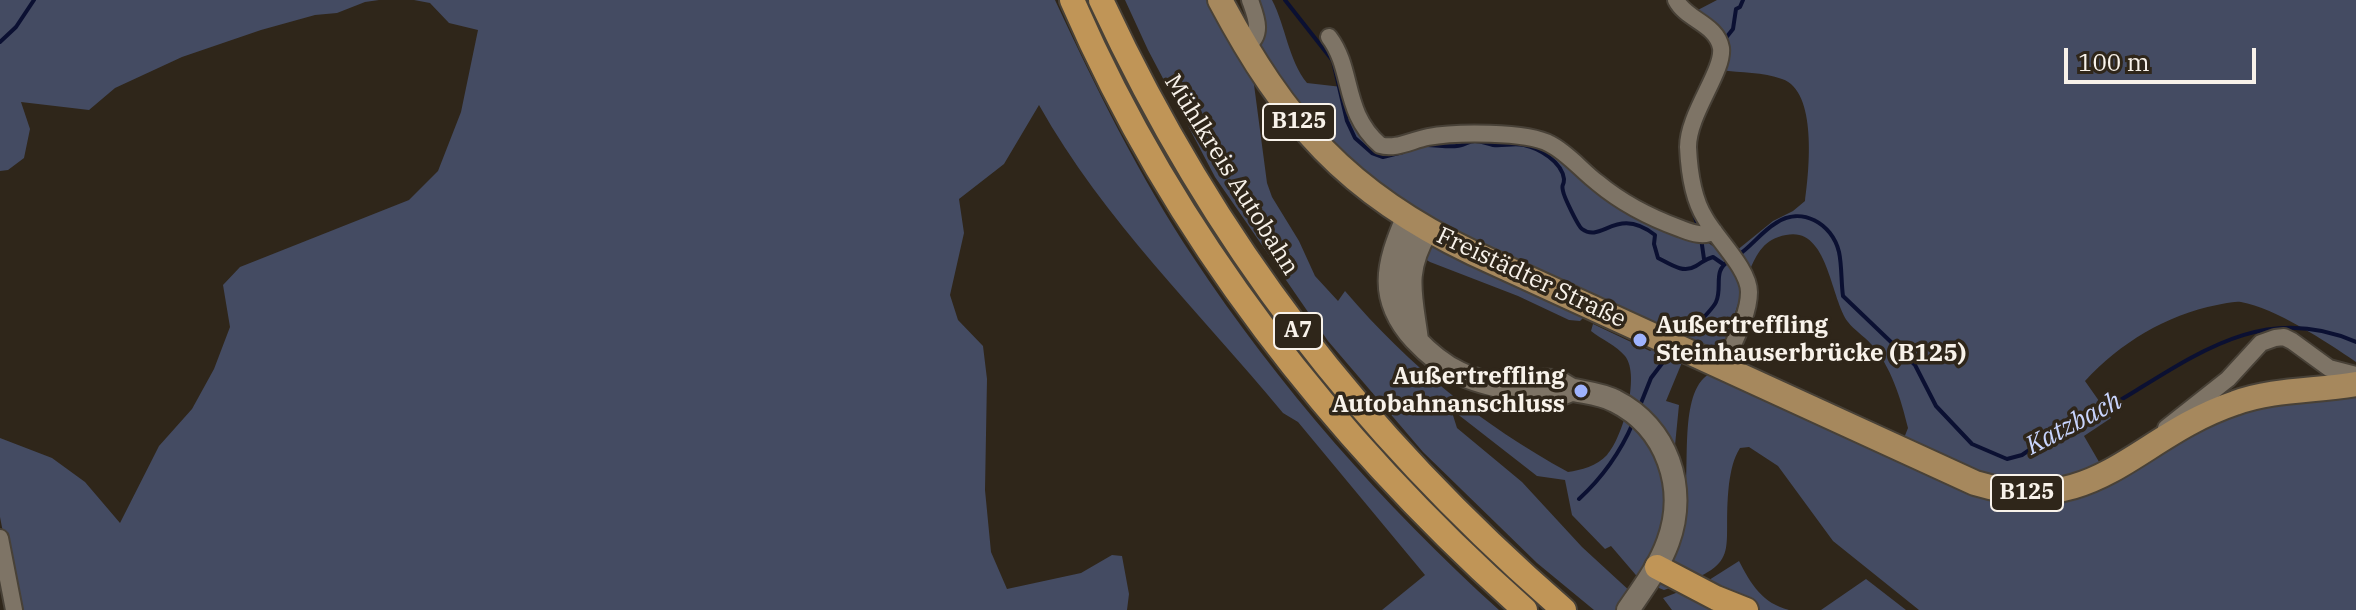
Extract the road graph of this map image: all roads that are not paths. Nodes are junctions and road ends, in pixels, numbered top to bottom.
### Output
1 (1072, 0) edge
2 (1101, 0) edge
3 (1220, 0) edge
4 (1250, 0) edge
5 (1676, 0) edge
6 (1329, 37) dead end
7 (1246, 46) junction
8 (1417, 224) junction
9 (1704, 233) junction
10 (1723, 367) junction
11 (2356, 375) edge
12 (2356, 384) edge
13 (2144, 452) junction
14 (0, 538) edge
15 (1657, 567) junction
16 (14, 610) edge
17 (1525, 610) edge
18 (1564, 610) edge
19 (1628, 610) edge
20 (1746, 610) edge

1 - 17 highway, A7
2 - 18 highway, Mühlkreis Autobahn / A7
3 - 7 main road, Freistädter Straße / B125
4 - 7 street
5 - 9 street
6 - 9 street
7 - 8 main road, Freistädter Straße / B125
8 - 10 main road, Freistädter Straße / B125
8 - 15 street
9 - 10 street
10 - 13 main road, Freistädter Straße / B125
11 - 13 street, Freistädter Straße
12 - 13 main road, Freistädter Straße / B125
14 - 16 street
15 - 19 street
15 - 20 highway

